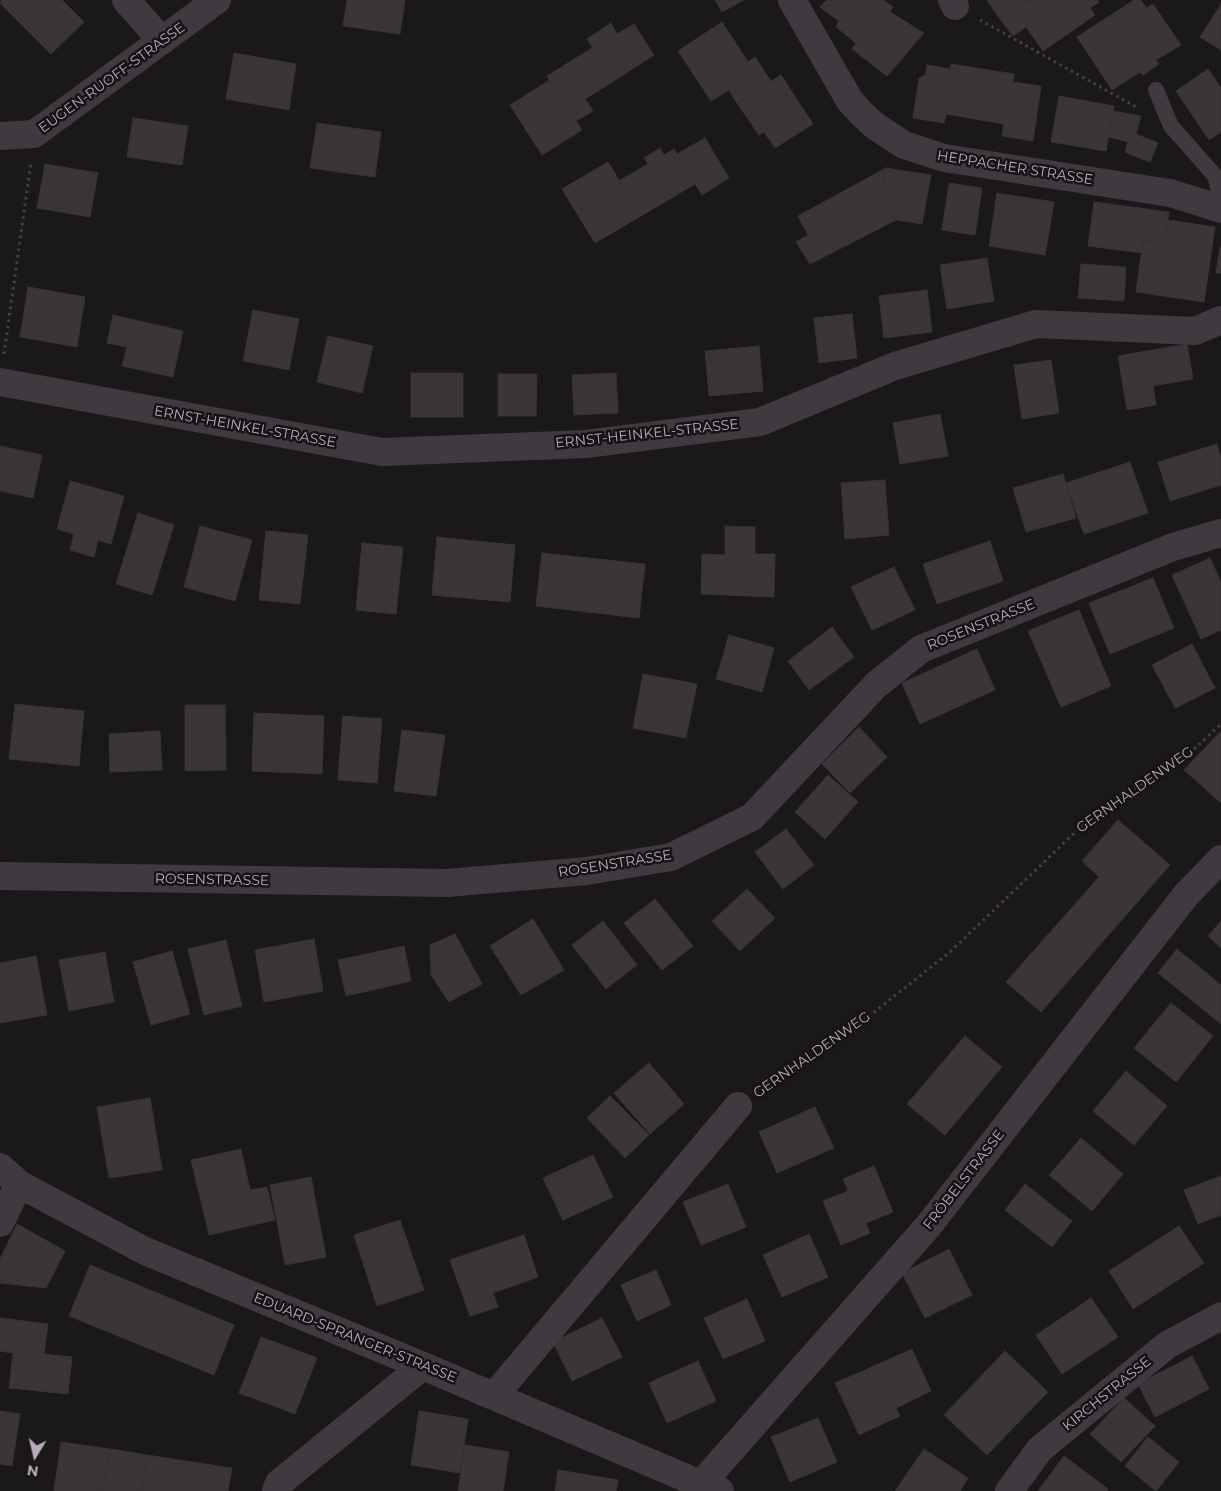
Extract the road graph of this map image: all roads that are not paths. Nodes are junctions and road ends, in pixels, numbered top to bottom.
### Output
1 (126, 0) edge
2 (217, 0) edge
3 (792, 0) edge
4 (162, 41) junction
5 (1156, 90) dead end
6 (0, 136) edge
7 (1221, 205) edge
8 (1221, 209) edge
9 (1221, 320) edge
10 (1, 372) edge
11 (1221, 533) edge
12 (1221, 859) edge
13 (0, 876) edge
14 (738, 1106) road end
15 (9, 1175) edge
16 (0, 1223) edge
17 (1221, 1316) edge
18 (423, 1366) junction
19 (494, 1396) junction
20 (705, 1489) edge
21 (276, 1491) edge
22 (1009, 1491) edge

1 - 4 street
2 - 4 street, EUGEN-RUOFF-STRASSE
3 - 8 street, HEPPACHER STRASSE
4 - 6 street, EUGEN-RUOFF-STRASSE
5 - 7 lane
9 - 10 street, ERNST-HEINKEL-STRASSE
11 - 13 street, ROSENSTRASSE
12 - 20 street, FRÖBELSTRASSE
14 - 19 street, GERNHALDENWEG
15 - 16 street
15 - 18 street, EDUARD-SPRANGER-STRASSE
17 - 22 street, KIRCHSTRASSE
18 - 19 street, EDUARD-SPRANGER-STRASSE
18 - 21 street
19 - 20 street, EDUARD-SPRANGER-STRASSE

